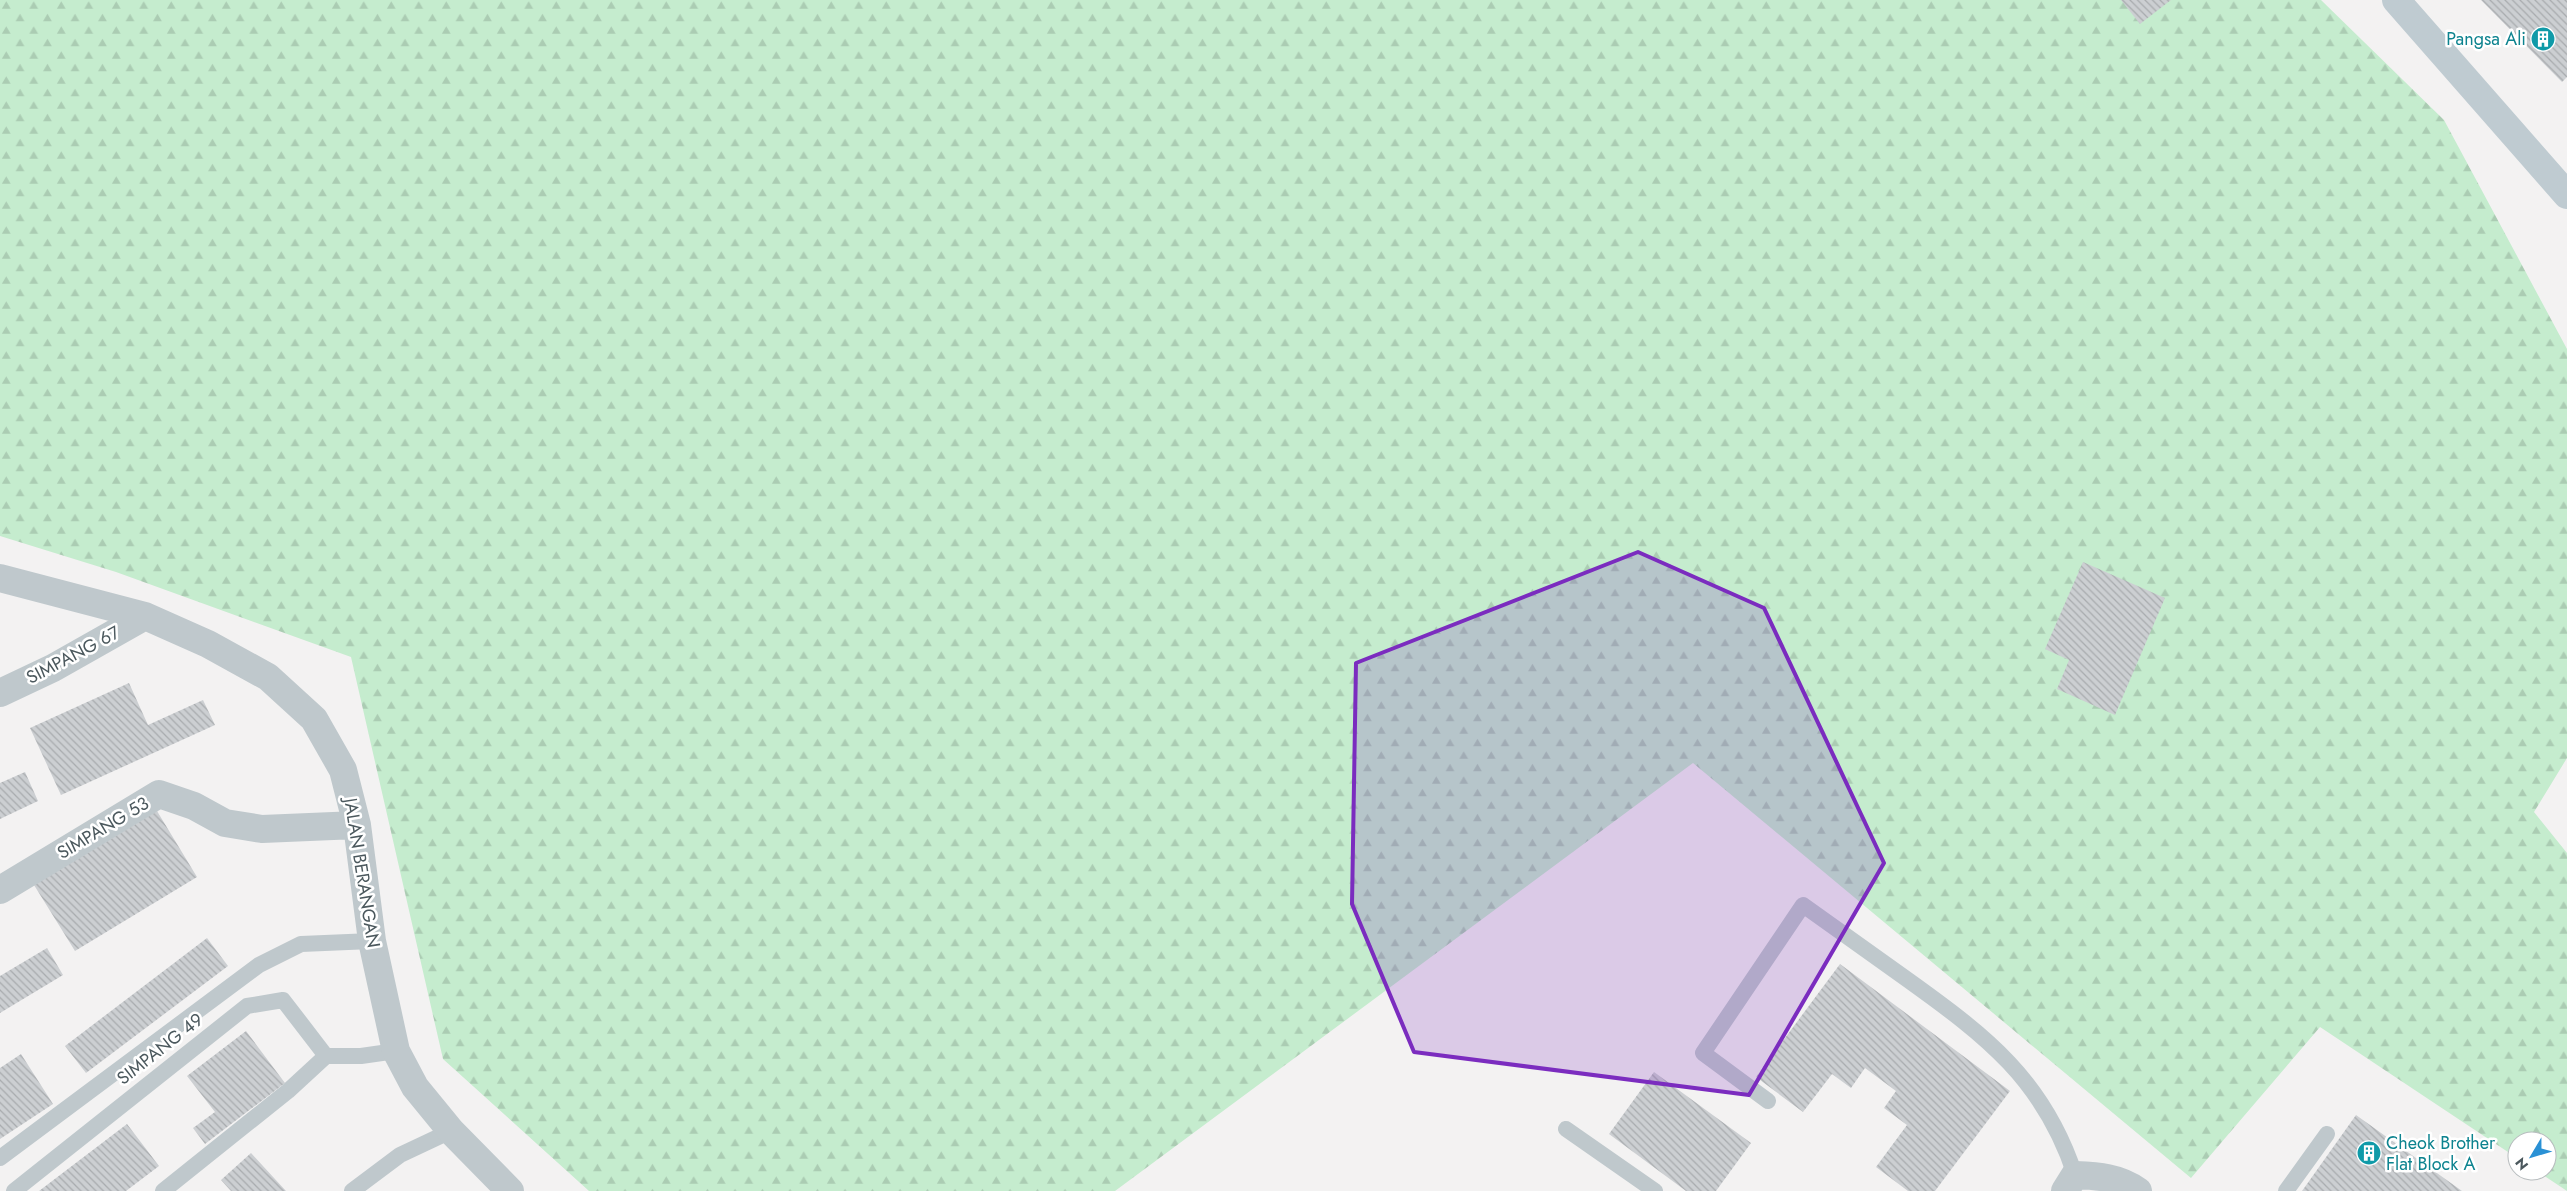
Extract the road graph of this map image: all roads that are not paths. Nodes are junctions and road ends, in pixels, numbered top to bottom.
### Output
1 (2396, 0) edge
2 (2567, 195) edge
3 (0, 578) edge
4 (145, 616) junction
5 (0, 693) edge
6 (357, 825) junction
7 (0, 890) edge
8 (372, 941) junction
9 (396, 1051) junction
10 (326, 1056) junction
11 (1768, 1101) dead end
12 (1566, 1128) dead end
13 (451, 1131) junction
14 (2326, 1134) dead end
15 (0, 1158) edge
16 (2070, 1183) edge
17 (14, 1191) edge
18 (163, 1191) edge
19 (352, 1191) edge
20 (510, 1191) edge
21 (1655, 1191) edge
22 (2138, 1191) edge
23 (2286, 1191) edge

1 - 2 main road
3 - 4 street, JALAN BERANGAN
4 - 5 street, SIMPANG 67
4 - 6 street, JALAN BERANGAN
6 - 7 street, SIMPANG 53
6 - 8 street, JALAN BERANGAN
8 - 9 street, JALAN BERANGAN
8 - 15 lane
9 - 10 lane
9 - 13 street, JALAN BERANGAN
10 - 17 lane, SIMPANG 49
10 - 18 lane
11 - 16 lane
12 - 21 lane
13 - 19 lane
13 - 20 street, JALAN BERANGAN
14 - 23 lane
16 - 22 street

